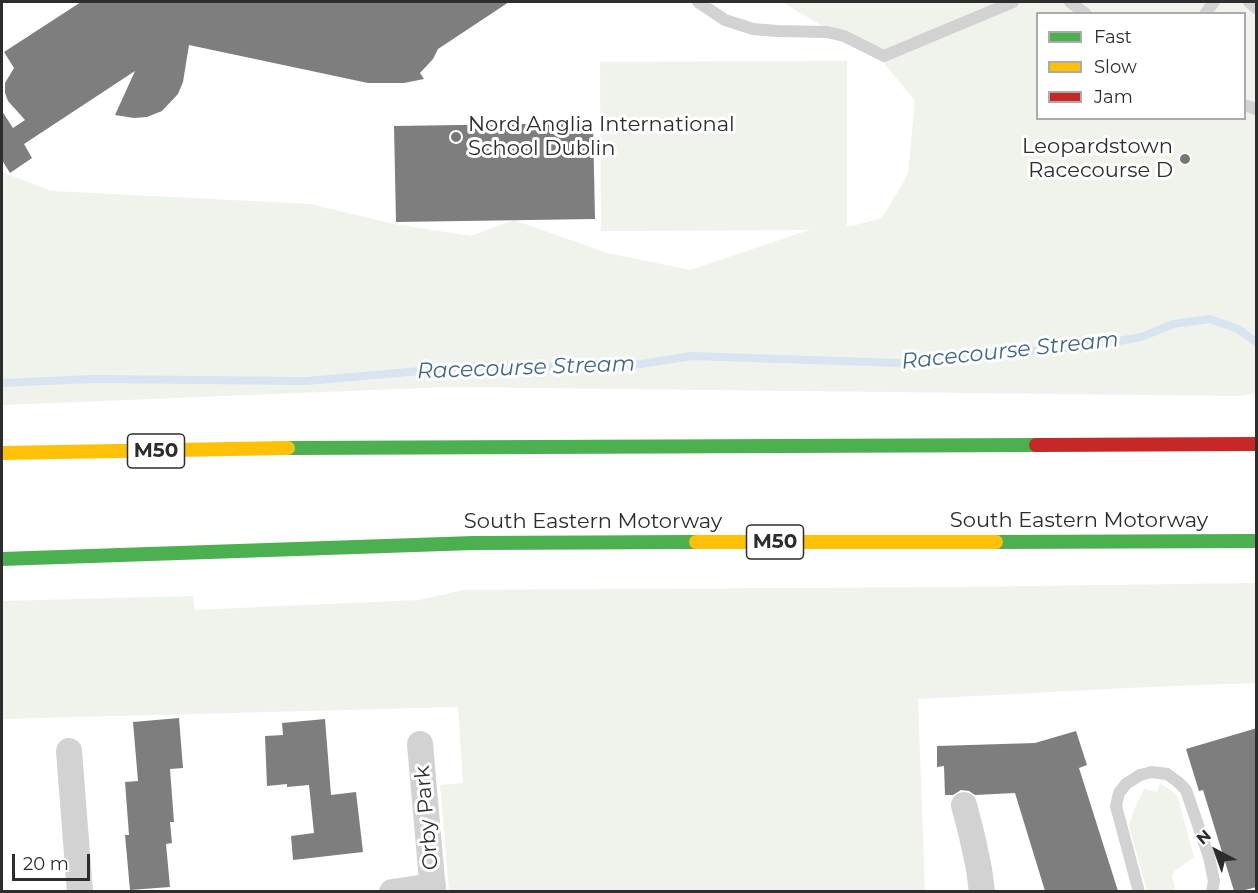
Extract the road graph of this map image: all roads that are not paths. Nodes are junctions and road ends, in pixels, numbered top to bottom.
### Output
1 (698, 2) edge
2 (1012, 2) edge
3 (1070, 2) edge
4 (1249, 2) edge
5 (1257, 8) edge
6 (1083, 12) edge
7 (1257, 444) edge
8 (2, 453) edge
9 (1257, 541) edge
10 (2, 559) edge
11 (420, 744) dead end
12 (69, 751) dead end
13 (964, 806) dead end
14 (433, 889) edge
15 (80, 891) edge
16 (392, 891) edge
17 (982, 891) edge
18 (1139, 891) edge
19 (1212, 891) edge

1 - 2 lane
3 - 6 lane
4 - 5 lane
7 - 8 highway, M50
9 - 10 highway, South Eastern Motorway / M50
11 - 14 street, Orby Park
12 - 15 street
13 - 17 street
14 - 16 street
18 - 19 lane

